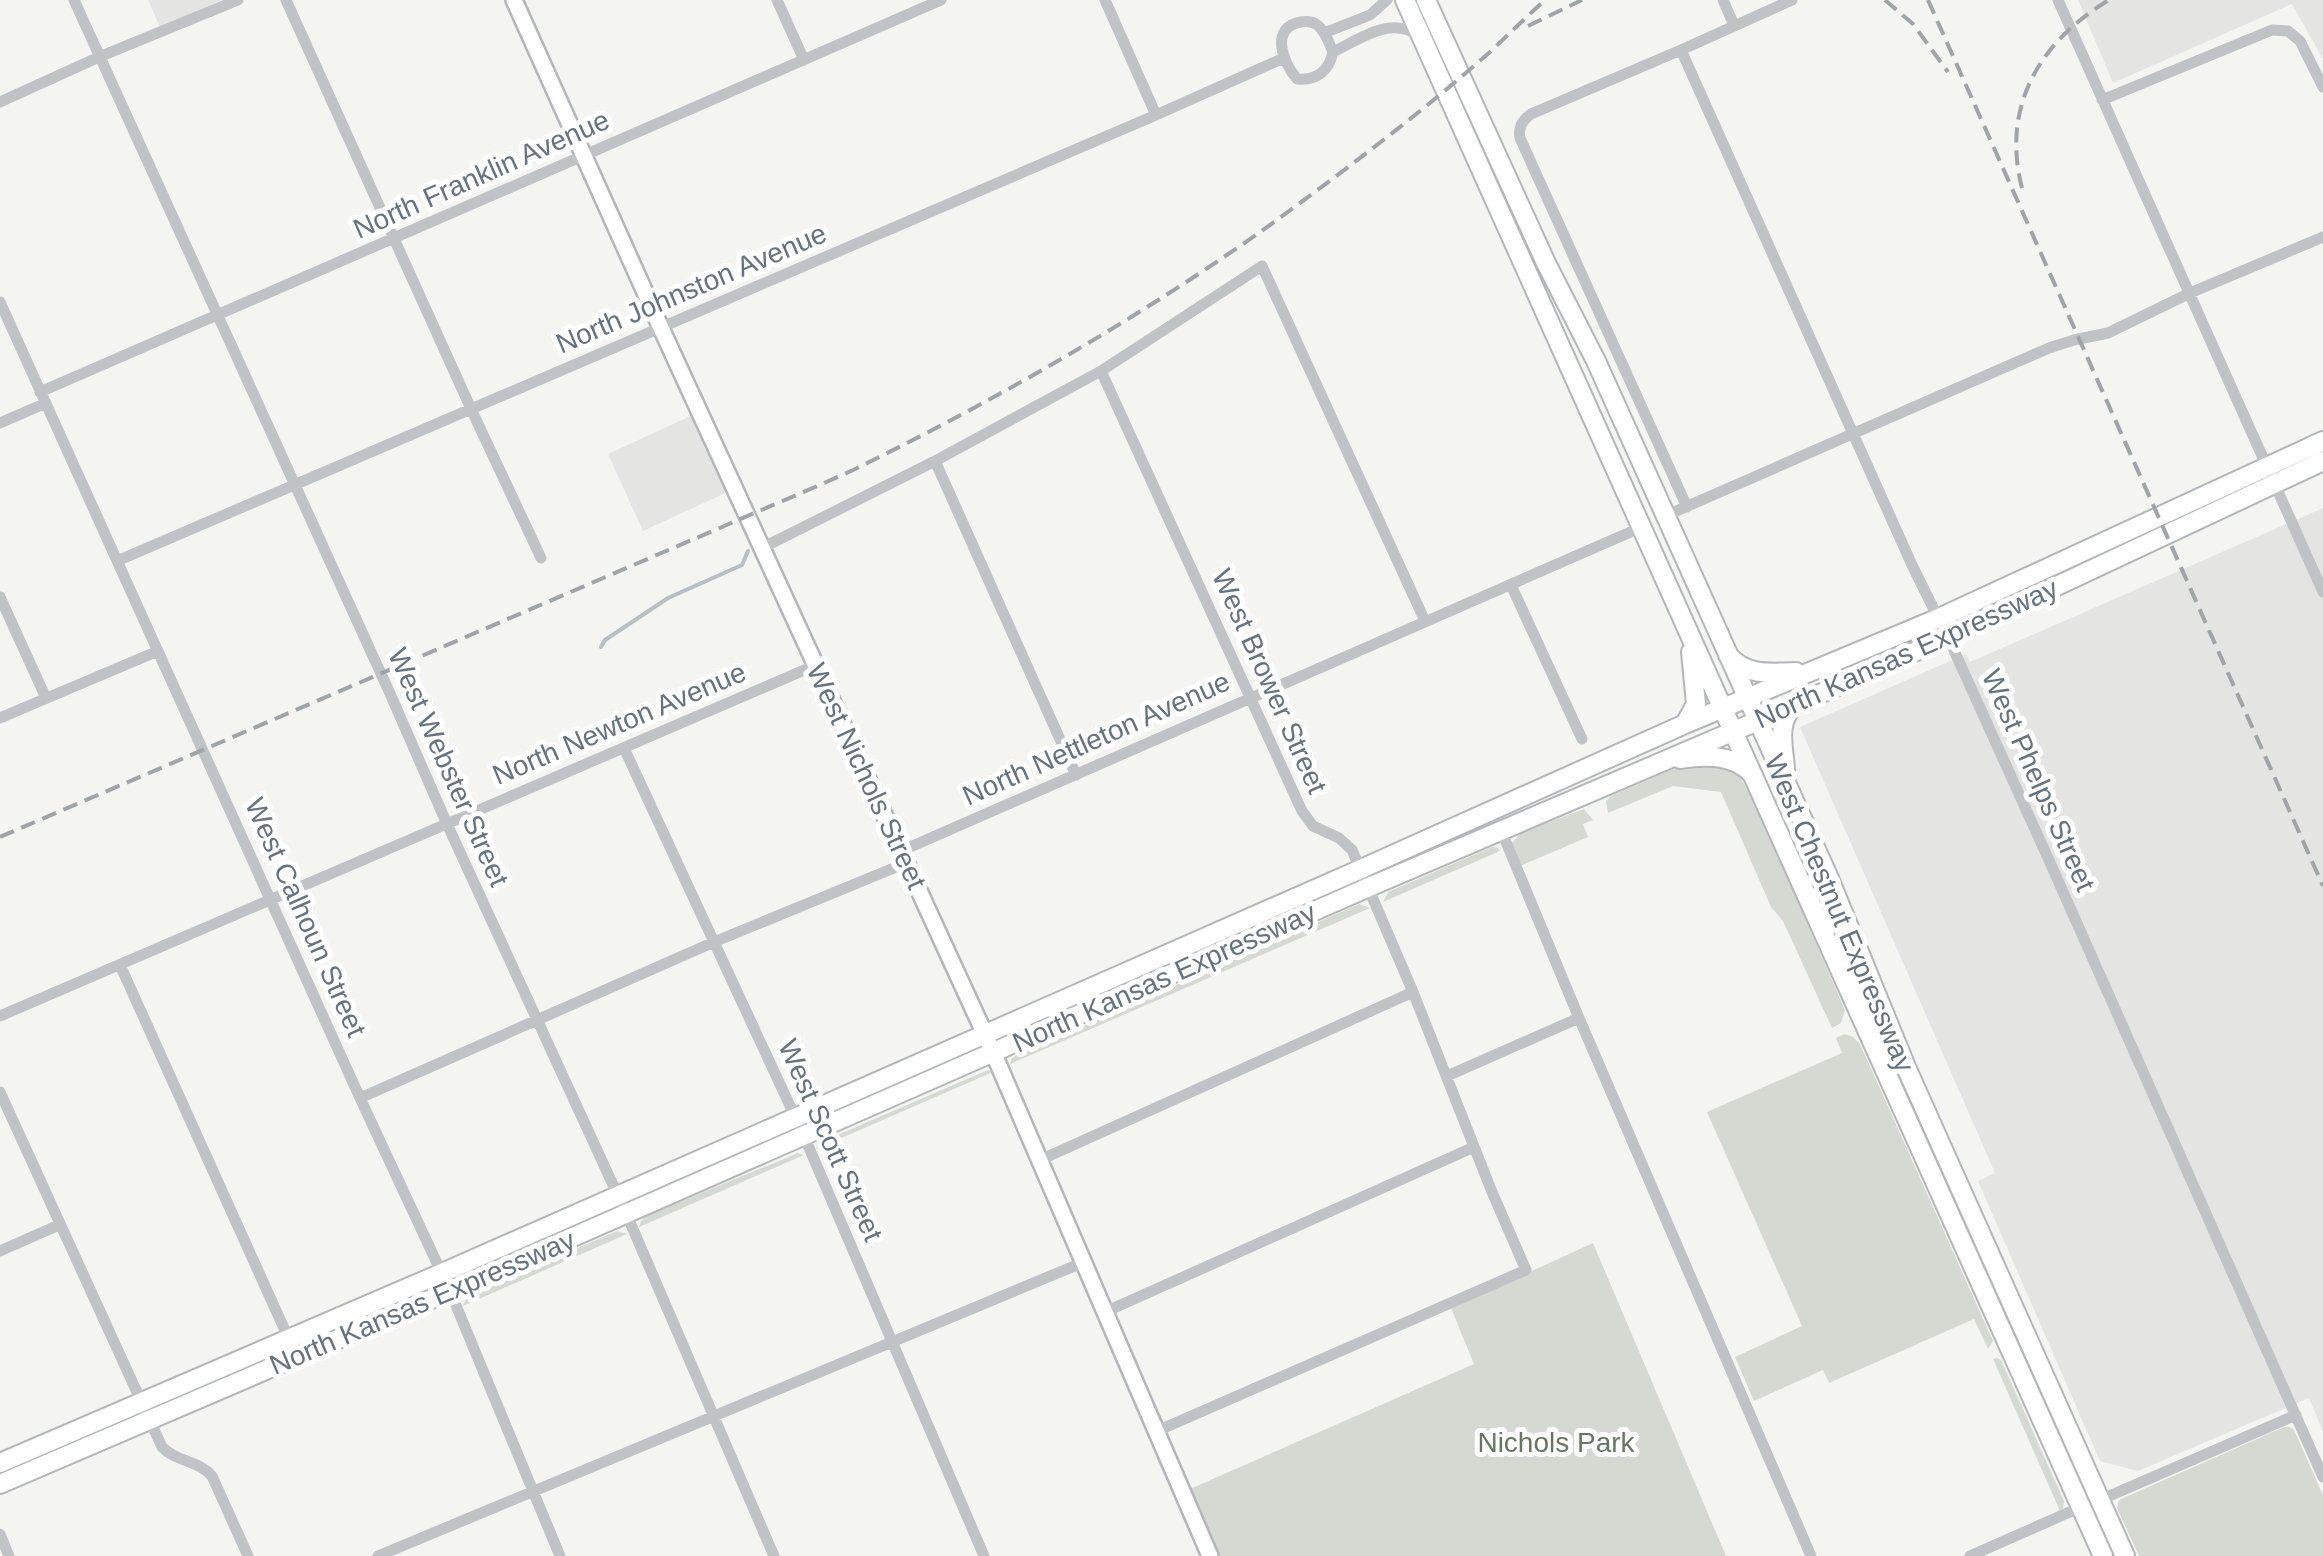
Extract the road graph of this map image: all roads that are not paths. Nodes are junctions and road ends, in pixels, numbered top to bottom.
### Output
1 (74, 0) edge
2 (238, 0) edge
3 (286, 0) edge
4 (514, 0) edge
5 (777, 0) edge
6 (941, 0) edge
7 (1105, 0) edge
8 (1387, 0) edge
9 (1405, 0) edge
10 (1426, 0) edge
11 (1723, 0) edge
12 (1792, 0) edge
13 (2058, 0) edge
14 (1734, 26) junction
15 (1324, 34) junction
16 (1422, 37) junction
17 (1681, 50) junction
18 (1333, 52) junction
19 (99, 57) junction
20 (1284, 58) junction
21 (804, 60) junction
22 (2323, 87) edge
23 (2102, 100) junction
24 (0, 102) edge
25 (1156, 116) junction
26 (585, 156) junction
27 (2323, 237) edge
28 (394, 240) junction
29 (2190, 292) junction
30 (0, 302) edge
31 (218, 315) junction
32 (661, 328) junction
33 (1101, 371) junction
34 (43, 398) junction
35 (472, 411) junction
36 (0, 423) edge
37 (1854, 434) junction
38 (2323, 441) edge
39 (935, 461) junction
40 (2323, 461) edge
41 (2272, 473) junction
42 (294, 484) junction
43 (1687, 507) junction
44 (1665, 516) junction
45 (1642, 527) junction
46 (762, 548) junction
47 (541, 558) dead end
48 (117, 561) junction
49 (1511, 585) junction
50 (2323, 592) edge
51 (0, 597) edge
52 (1938, 618) junction
53 (1425, 622) junction
54 (1687, 627) junction
55 (1948, 637) junction
56 (1722, 646) junction
57 (158, 651) junction
58 (816, 665) junction
59 (1826, 666) junction
60 (46, 698) junction
61 (1251, 698) junction
62 (1746, 698) junction
63 (1795, 705) junction
64 (1723, 708) junction
65 (0, 718) edge
66 (1756, 720) junction
67 (1685, 724) junction
68 (1733, 730) junction
69 (1582, 739) dead end
70 (624, 748) junction
71 (1660, 762) junction
72 (1753, 774) junction
73 (1076, 775) junction
74 (1786, 785) junction
75 (447, 824) junction
76 (1500, 830) junction
77 (904, 857) junction
78 (1365, 878) junction
79 (270, 901) junction
80 (714, 942) junction
81 (120, 964) junction
82 (1414, 992) junction
83 (0, 1016) edge
84 (1579, 1018) junction
85 (536, 1020) junction
86 (985, 1034) junction
87 (994, 1052) junction
88 (1447, 1076) junction
89 (0, 1092) edge
90 (360, 1098) junction
91 (796, 1118) junction
92 (804, 1136) junction
93 (1474, 1147) junction
94 (1040, 1160) junction
95 (622, 1205) junction
96 (60, 1225) junction
97 (0, 1251) edge
98 (1084, 1262) junction
99 (446, 1282) junction
100 (1105, 1312) junction
101 (893, 1343) junction
102 (293, 1348) junction
103 (142, 1402) junction
104 (2296, 1415) junction
105 (714, 1417) junction
106 (151, 1420) junction
107 (1156, 1431) junction
108 (0, 1463) edge
109 (2323, 1476) edge
110 (0, 1484) edge
111 (532, 1492) junction
112 (2100, 1500) junction
113 (2081, 1507) junction
114 (0, 1534) edge
115 (9, 1556) edge
116 (248, 1556) edge
117 (378, 1556) edge
118 (560, 1556) edge
119 (774, 1556) edge
120 (984, 1556) edge
121 (1210, 1556) edge
122 (1811, 1556) edge
123 (1970, 1556) edge
124 (2103, 1556) edge
125 (2124, 1556) edge

1 - 19 street, West Webster Street
2 - 19 street
3 - 28 street
4 - 26 street, West Nichols Street
5 - 21 street
6 - 21 street, North Franklin Avenue
7 - 25 street
8 - 15 street
9 - 16 main road, West Chestnut Expressway
10 - 44 main road, West Chestnut Expressway
11 - 14 street
12 - 14 street
13 - 23 street
14 - 17 street
15 - 18 street
15 - 20 street
16 - 18 street
16 - 45 main road, West Chestnut Expressway
17 - 37 street, West Phelps Street
17 - 43 street
18 - 20 street
19 - 24 street
19 - 31 street, West Webster Street
20 - 25 street, North Johnston Avenue
21 - 26 street, North Franklin Avenue
22 - 23 street
23 - 29 street
25 - 32 street, North Johnston Avenue
26 - 28 street, North Franklin Avenue
26 - 32 street, West Nichols Street
27 - 29 street
28 - 31 street, North Franklin Avenue
28 - 35 street
29 - 37 street
29 - 41 street
30 - 34 street, West Calhoun Street
31 - 34 street, North Franklin Avenue
31 - 42 street, West Webster Street
32 - 35 street, North Johnston Avenue
32 - 46 street, West Nichols Street
33 - 39 street
33 - 53 street
33 - 61 street, West Brower Street
34 - 36 street, North Franklin Avenue
34 - 48 street, West Calhoun Street
35 - 42 street, North Johnston Avenue
35 - 47 street
37 - 43 street
37 - 52 street, West Phelps Street
38 - 41 main road, North Kansas Expressway
39 - 46 street
39 - 73 street
40 - 41 main road, North Kansas Expressway
41 - 50 street
41 - 52 main road, North Kansas Expressway
41 - 55 main road, North Kansas Expressway
42 - 48 street, North Johnston Avenue
42 - 75 street, West Webster Street
43 - 44 street
44 - 56 main road, West Chestnut Expressway
45 - 49 street, North Nettleton Avenue
45 - 54 main road, West Chestnut Expressway
46 - 58 street, West Nichols Street
48 - 57 street, West Calhoun Street
49 - 53 street, North Nettleton Avenue
49 - 69 street
51 - 60 street
52 - 55 street, West Phelps Street
52 - 59 main road, North Kansas Expressway
53 - 61 street, North Nettleton Avenue
54 - 64 main road, West Chestnut Expressway
54 - 67 main road
55 - 63 main road, North Kansas Expressway
55 - 104 street, West Phelps Street
56 - 59 main road
56 - 62 main road, West Chestnut Expressway
57 - 60 street
57 - 79 street, West Calhoun Street
58 - 70 street, North Newton Avenue
58 - 77 street, West Nichols Street
59 - 62 main road, North Kansas Expressway
60 - 65 street
61 - 73 street, North Nettleton Avenue
61 - 78 street, West Brower Street
62 - 64 main road, North Kansas Expressway
62 - 66 main road, West Chestnut Expressway
63 - 66 main road, North Kansas Expressway
63 - 74 main road
64 - 67 main road, North Kansas Expressway
64 - 68 main road, West Chestnut Expressway
66 - 68 main road, North Kansas Expressway
66 - 74 main road, West Chestnut Expressway
67 - 78 main road, North Kansas Expressway
68 - 71 main road, North Kansas Expressway
68 - 72 main road, West Chestnut Expressway
70 - 75 street, North Newton Avenue
70 - 80 street, West Scott Street
71 - 72 main road
71 - 76 main road, North Kansas Expressway
72 - 113 main road, West Chestnut Expressway
73 - 77 street, North Nettleton Avenue
74 - 112 main road, West Chestnut Expressway
75 - 79 street, North Newton Avenue
75 - 85 street, West Webster Street
76 - 78 main road, North Kansas Expressway
76 - 84 street
77 - 80 street, North Nettleton Avenue
77 - 86 street, West Nichols Street
78 - 82 street, West Brower Street
78 - 86 main road, North Kansas Expressway
78 - 87 main road, North Kansas Expressway
79 - 81 street, North Newton Avenue
79 - 90 street, West Calhoun Street
80 - 85 street, North Nettleton Avenue
80 - 91 street, West Scott Street
81 - 83 street, North Newton Avenue
81 - 102 street
82 - 88 street, West Brower Street
82 - 94 street
84 - 88 street
84 - 122 street
85 - 90 street, North Nettleton Avenue
85 - 95 street, West Webster Street
86 - 87 street, West Nichols Street
86 - 91 main road, North Kansas Expressway
87 - 92 main road, North Kansas Expressway
87 - 94 street, West Nichols Street
88 - 93 street, West Brower Street
89 - 96 street
90 - 99 street, West Calhoun Street
91 - 92 street, West Scott Street
91 - 95 main road, North Kansas Expressway
92 - 95 main road, North Kansas Expressway
92 - 101 street, West Scott Street
93 - 100 street
93 - 107 street, West Brower Street
94 - 98 street, West Nichols Street
95 - 99 main road, North Kansas Expressway
95 - 105 street, West Webster Street
96 - 97 street
96 - 103 street
98 - 100 street, West Nichols Street
98 - 101 street
99 - 102 main road, North Kansas Expressway
99 - 111 street, West Calhoun Street
100 - 107 street, West Nichols Street
101 - 105 street
101 - 120 street, West Scott Street
102 - 103 main road, North Kansas Expressway
102 - 106 main road, North Kansas Expressway
103 - 106 street
103 - 108 main road, North Kansas Expressway
104 - 109 street, West Phelps Street
104 - 112 street
105 - 111 street
105 - 119 street, West Webster Street
106 - 110 main road, North Kansas Expressway
106 - 116 street
107 - 121 street, West Nichols Street
111 - 117 street
111 - 118 street, West Calhoun Street
112 - 125 main road, West Chestnut Expressway
113 - 123 street
113 - 124 main road, West Chestnut Expressway
114 - 115 street

